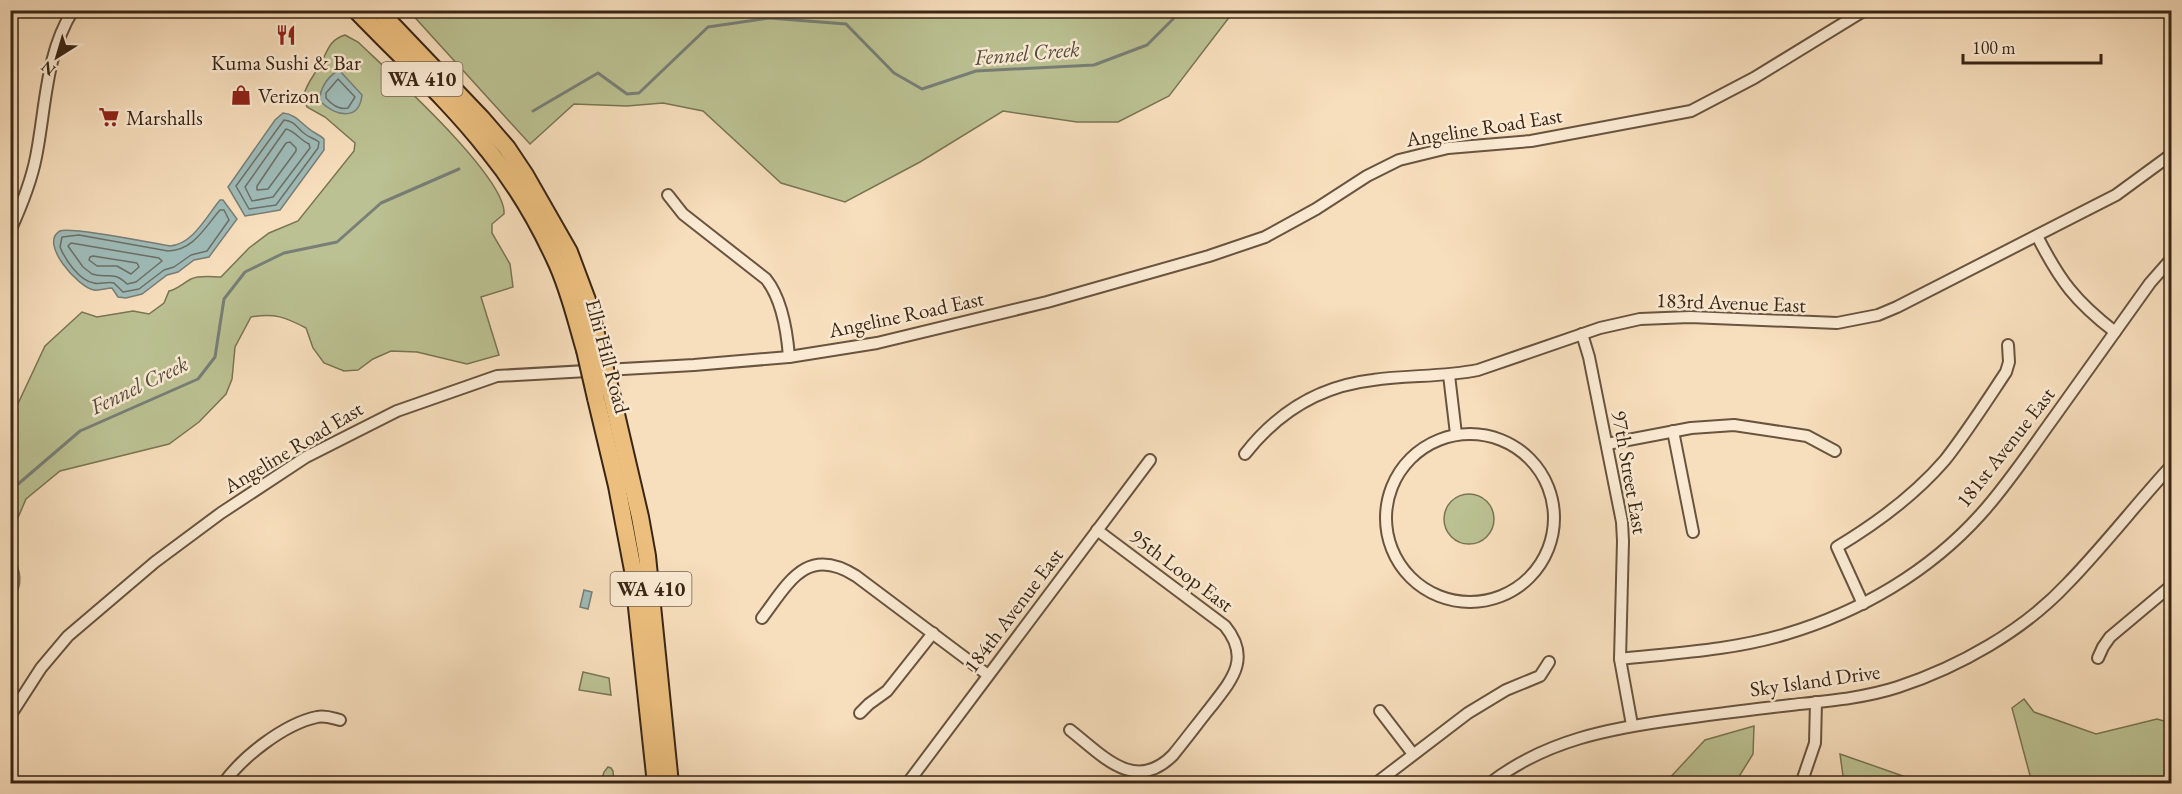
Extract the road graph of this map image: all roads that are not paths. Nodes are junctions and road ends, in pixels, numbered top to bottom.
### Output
1 (73, 10) edge
2 (356, 10) edge
3 (378, 10) edge
4 (1865, 10) edge
5 (2172, 154) edge
6 (668, 195) dead end
7 (10, 231) edge
8 (2037, 236) junction
9 (2172, 258) edge
10 (2115, 332) junction
11 (1582, 334) junction
12 (2008, 345) dead end
13 (592, 350) junction
14 (789, 357) junction
15 (1449, 375) junction
16 (604, 397) junction
17 (1673, 431) junction
18 (1456, 435) junction
19 (1607, 444) junction
20 (1835, 451) dead end
21 (1245, 454) dead end
22 (1150, 460) dead end
23 (2172, 465) edge
24 (1097, 530) junction
25 (1693, 532) dead end
26 (2172, 585) edge
27 (1863, 604) junction
28 (762, 618) dead end
29 (933, 633) junction
30 (2098, 658) dead end
31 (1620, 659) junction
32 (1549, 662) dead end
33 (988, 675) junction
34 (1816, 702) junction
35 (1380, 711) dead end
36 (860, 713) dead end
37 (10, 716) edge
38 (340, 720) dead end
39 (1632, 725) junction
40 (1070, 730) dead end
41 (1413, 754) junction
42 (223, 783) edge
43 (656, 783) edge
44 (670, 783) edge
45 (907, 783) edge
46 (1375, 783) edge
47 (1489, 783) edge
48 (1801, 783) edge

1 - 7 street
2 - 13 highway, Elhi Hill Road / WA 410
3 - 13 highway, Elhi Hill Road / WA 410
4 - 14 street, Angeline Road East
5 - 8 street, 183rd Avenue East
6 - 14 street
8 - 10 street
8 - 11 street, 183rd Avenue East
9 - 10 street, 181st Avenue East
10 - 27 street, 181st Avenue East
11 - 15 street, 183rd Avenue East
11 - 19 street, 97th Street East
12 - 27 street
13 - 16 highway, Elhi Hill Road / WA 410, bridge
14 - 37 street, Angeline Road East
15 - 18 street
15 - 21 street, 183rd Avenue East
16 - 43 highway, Elhi Hill Road / WA 410
16 - 44 highway, Elhi Hill Road / WA 410
17 - 19 street
17 - 20 street
17 - 25 street
18 - 18 street
19 - 31 street, 97th Street East
22 - 24 street, 184th Avenue East
23 - 34 street, Sky Island Drive
24 - 33 street, 184th Avenue East
24 - 40 street, 95th Loop East
26 - 30 street
27 - 31 street, 181st Avenue East
28 - 29 street
29 - 33 street
29 - 36 street
31 - 39 street, 97th Street East
32 - 41 street
33 - 45 street, 184th Avenue East
34 - 39 street, Sky Island Drive
34 - 48 street
35 - 41 street
38 - 42 street
39 - 47 street, Sky Island Drive
41 - 46 street

